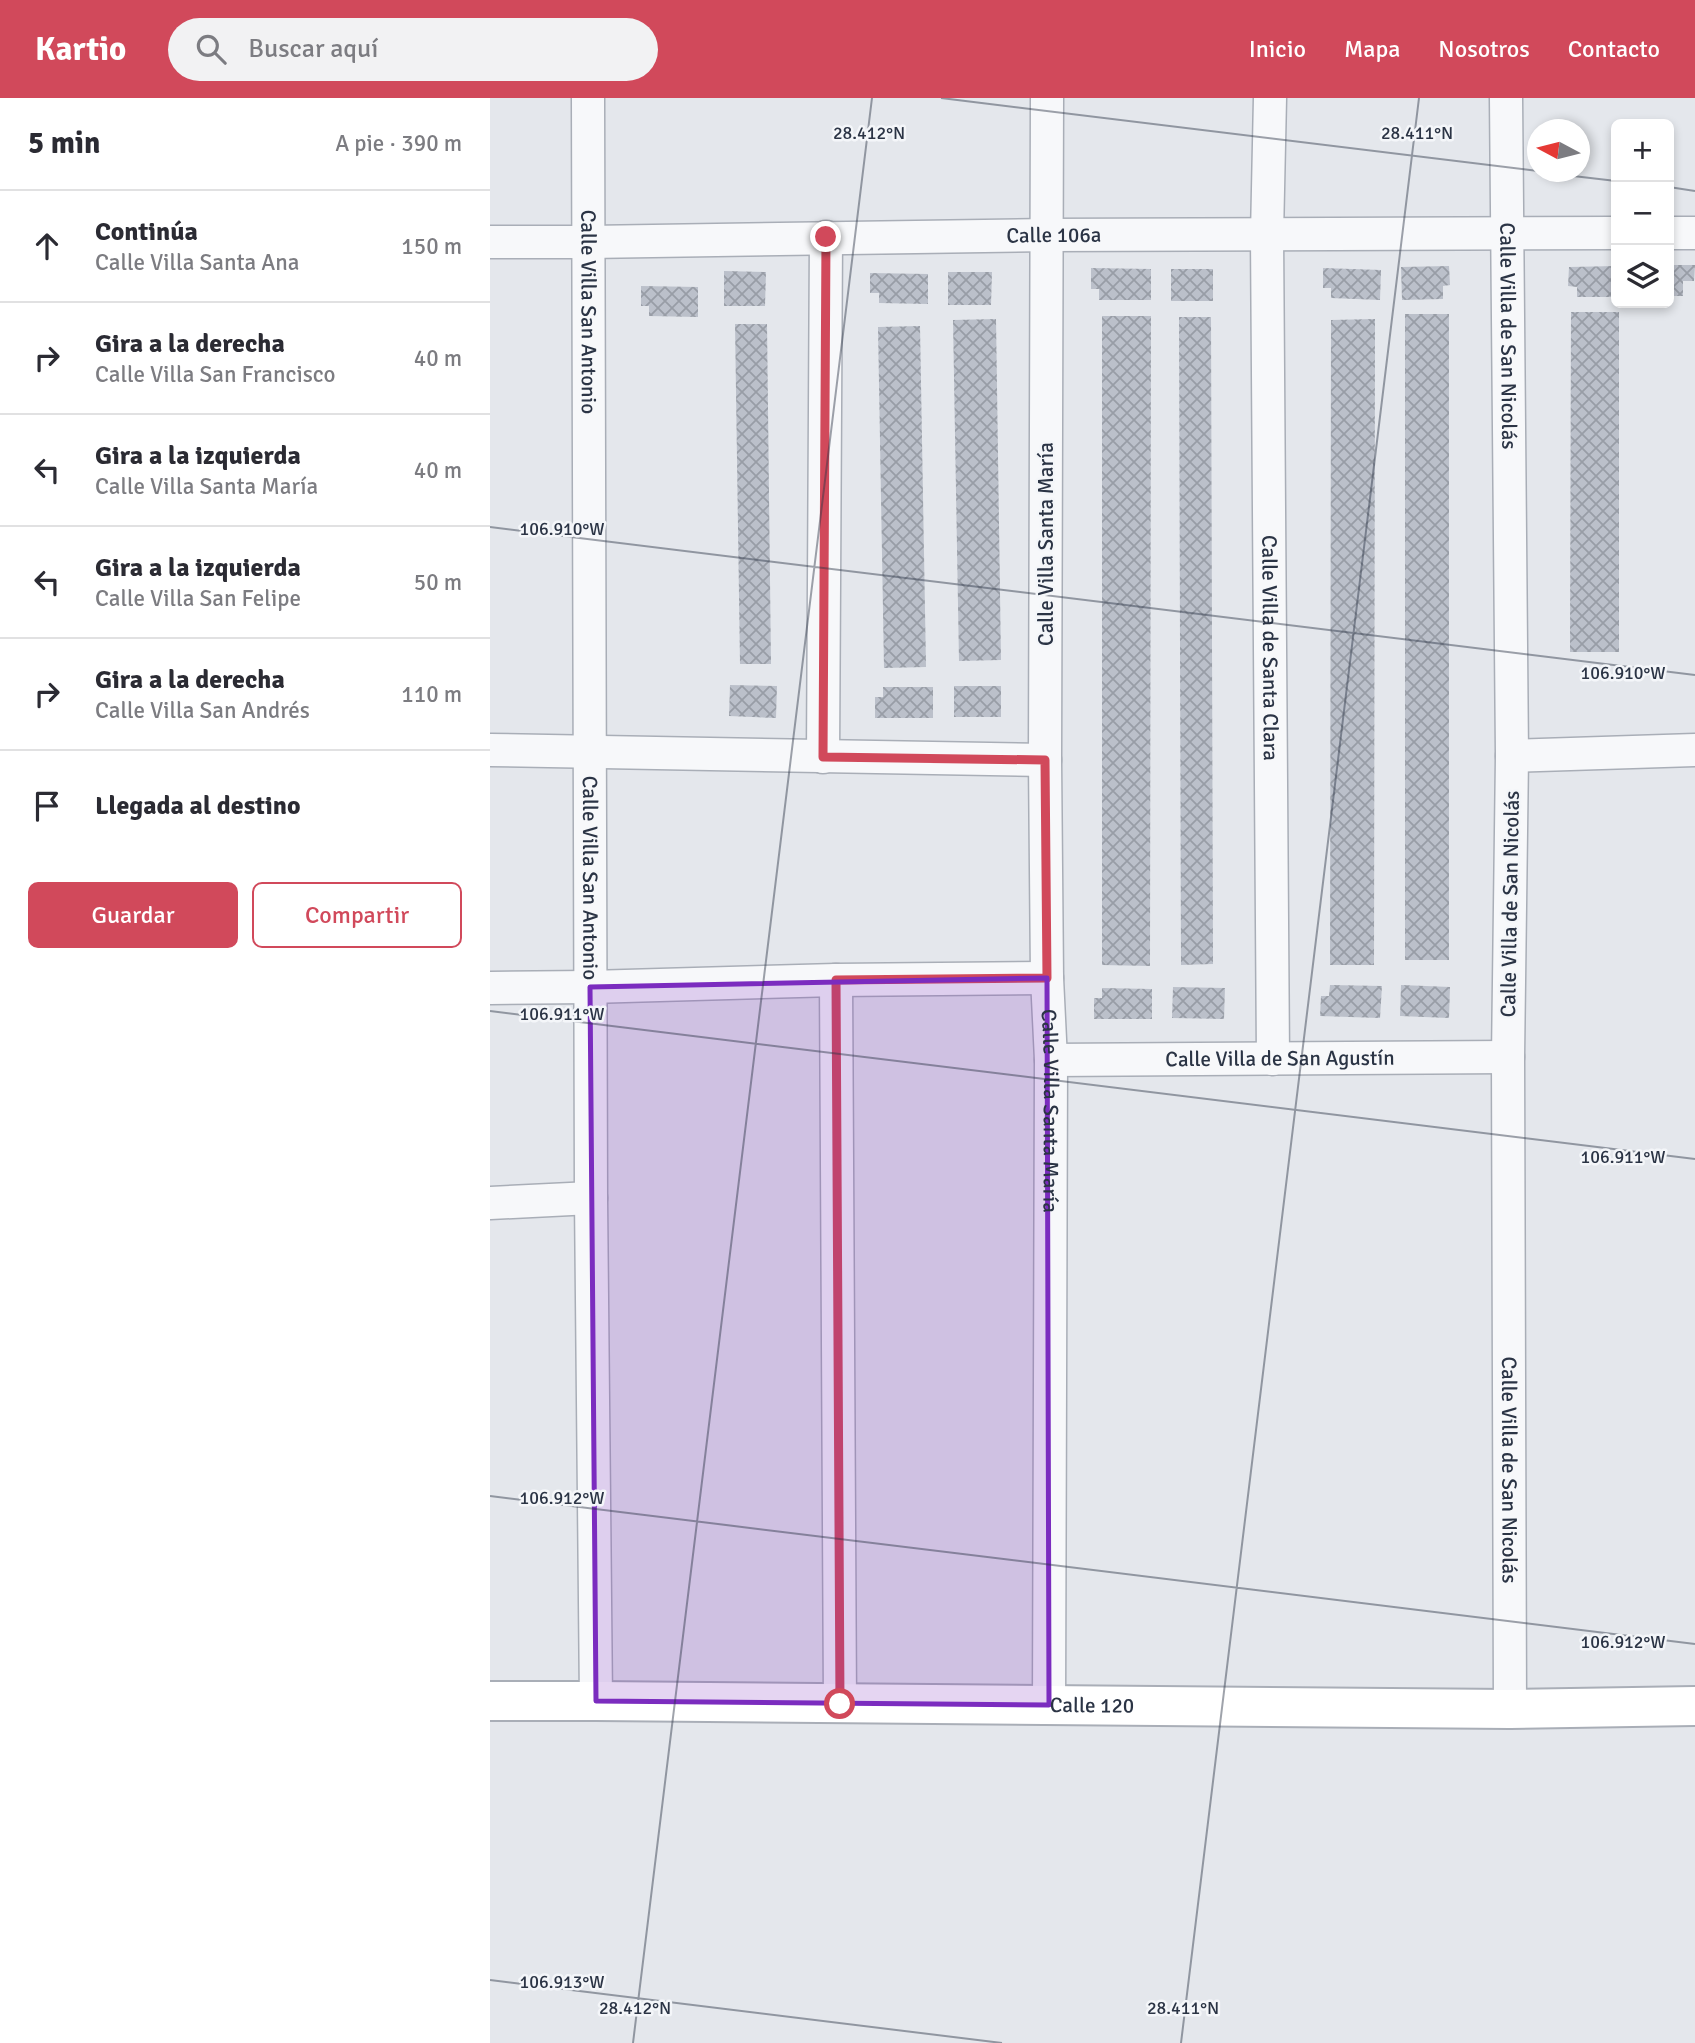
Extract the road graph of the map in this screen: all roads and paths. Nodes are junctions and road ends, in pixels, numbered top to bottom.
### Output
1 (588, 98) edge
2 (1047, 98) edge
3 (1270, 98) edge
4 (1506, 98) edge
5 (1611, 233) edge
6 (1674, 233) edge
7 (1695, 233) edge
8 (1508, 234) junction
9 (1048, 235) junction
10 (1267, 235) junction
11 (826, 237) junction
12 (490, 242) edge
13 (589, 242) junction
14 (490, 750) edge
15 (1695, 750) edge
16 (590, 753) junction
17 (1512, 756) junction
18 (823, 757) junction
19 (1045, 760) junction
20 (1047, 978) junction
21 (836, 980) junction
22 (590, 987) junction
23 (490, 988) edge
24 (1508, 1057) junction
25 (1273, 1059) junction
26 (1051, 1060) junction
27 (591, 1198) junction
28 (490, 1203) edge
29 (596, 1701) junction
30 (490, 1702) edge
31 (840, 1704) junction
32 (1049, 1705) junction
33 (1695, 1706) edge
34 (1510, 1709) junction

1 - 13 street, Calle Villa San Antonio
2 - 9 street, Calle Villa Santa María
3 - 10 street, Calle Villa de Santa Clara
4 - 8 street, Calle Villa de San Nicolás
5 - 8 street, Calle 106a
6 - 7 street
8 - 10 street, Calle 106a
8 - 17 street, Calle Villa de San Nicolás
9 - 10 street, Calle 106a
9 - 11 street, Calle 106a
9 - 19 street, Calle Villa Santa María
10 - 25 street, Calle Villa de Santa Clara
11 - 13 street, Calle 106a
11 - 18 street
12 - 13 street, Calle 106a
13 - 16 street, Calle Villa San Antonio
14 - 16 street
15 - 17 street
16 - 18 street
16 - 22 street, Calle Villa San Antonio
17 - 24 street, Calle Villa de San Nicolás
18 - 19 street
19 - 20 street, Calle Villa Santa María
20 - 21 street
20 - 26 street, Calle Villa Santa María
21 - 22 street
21 - 31 street
22 - 23 street
22 - 27 street, Calle Villa San Antonio
24 - 25 street, Calle Villa de San Agustín
24 - 34 street, Calle Villa de San Nicolás
25 - 26 street, Calle Villa de San Agustín
26 - 32 street, Calle Villa Santa María
27 - 28 street
27 - 29 street, Calle Villa San Antonio
29 - 30 main road, Calle 120
29 - 31 main road, Calle 120
31 - 32 main road, Calle 120
32 - 34 main road, Calle 120
33 - 34 main road, Calle 120

